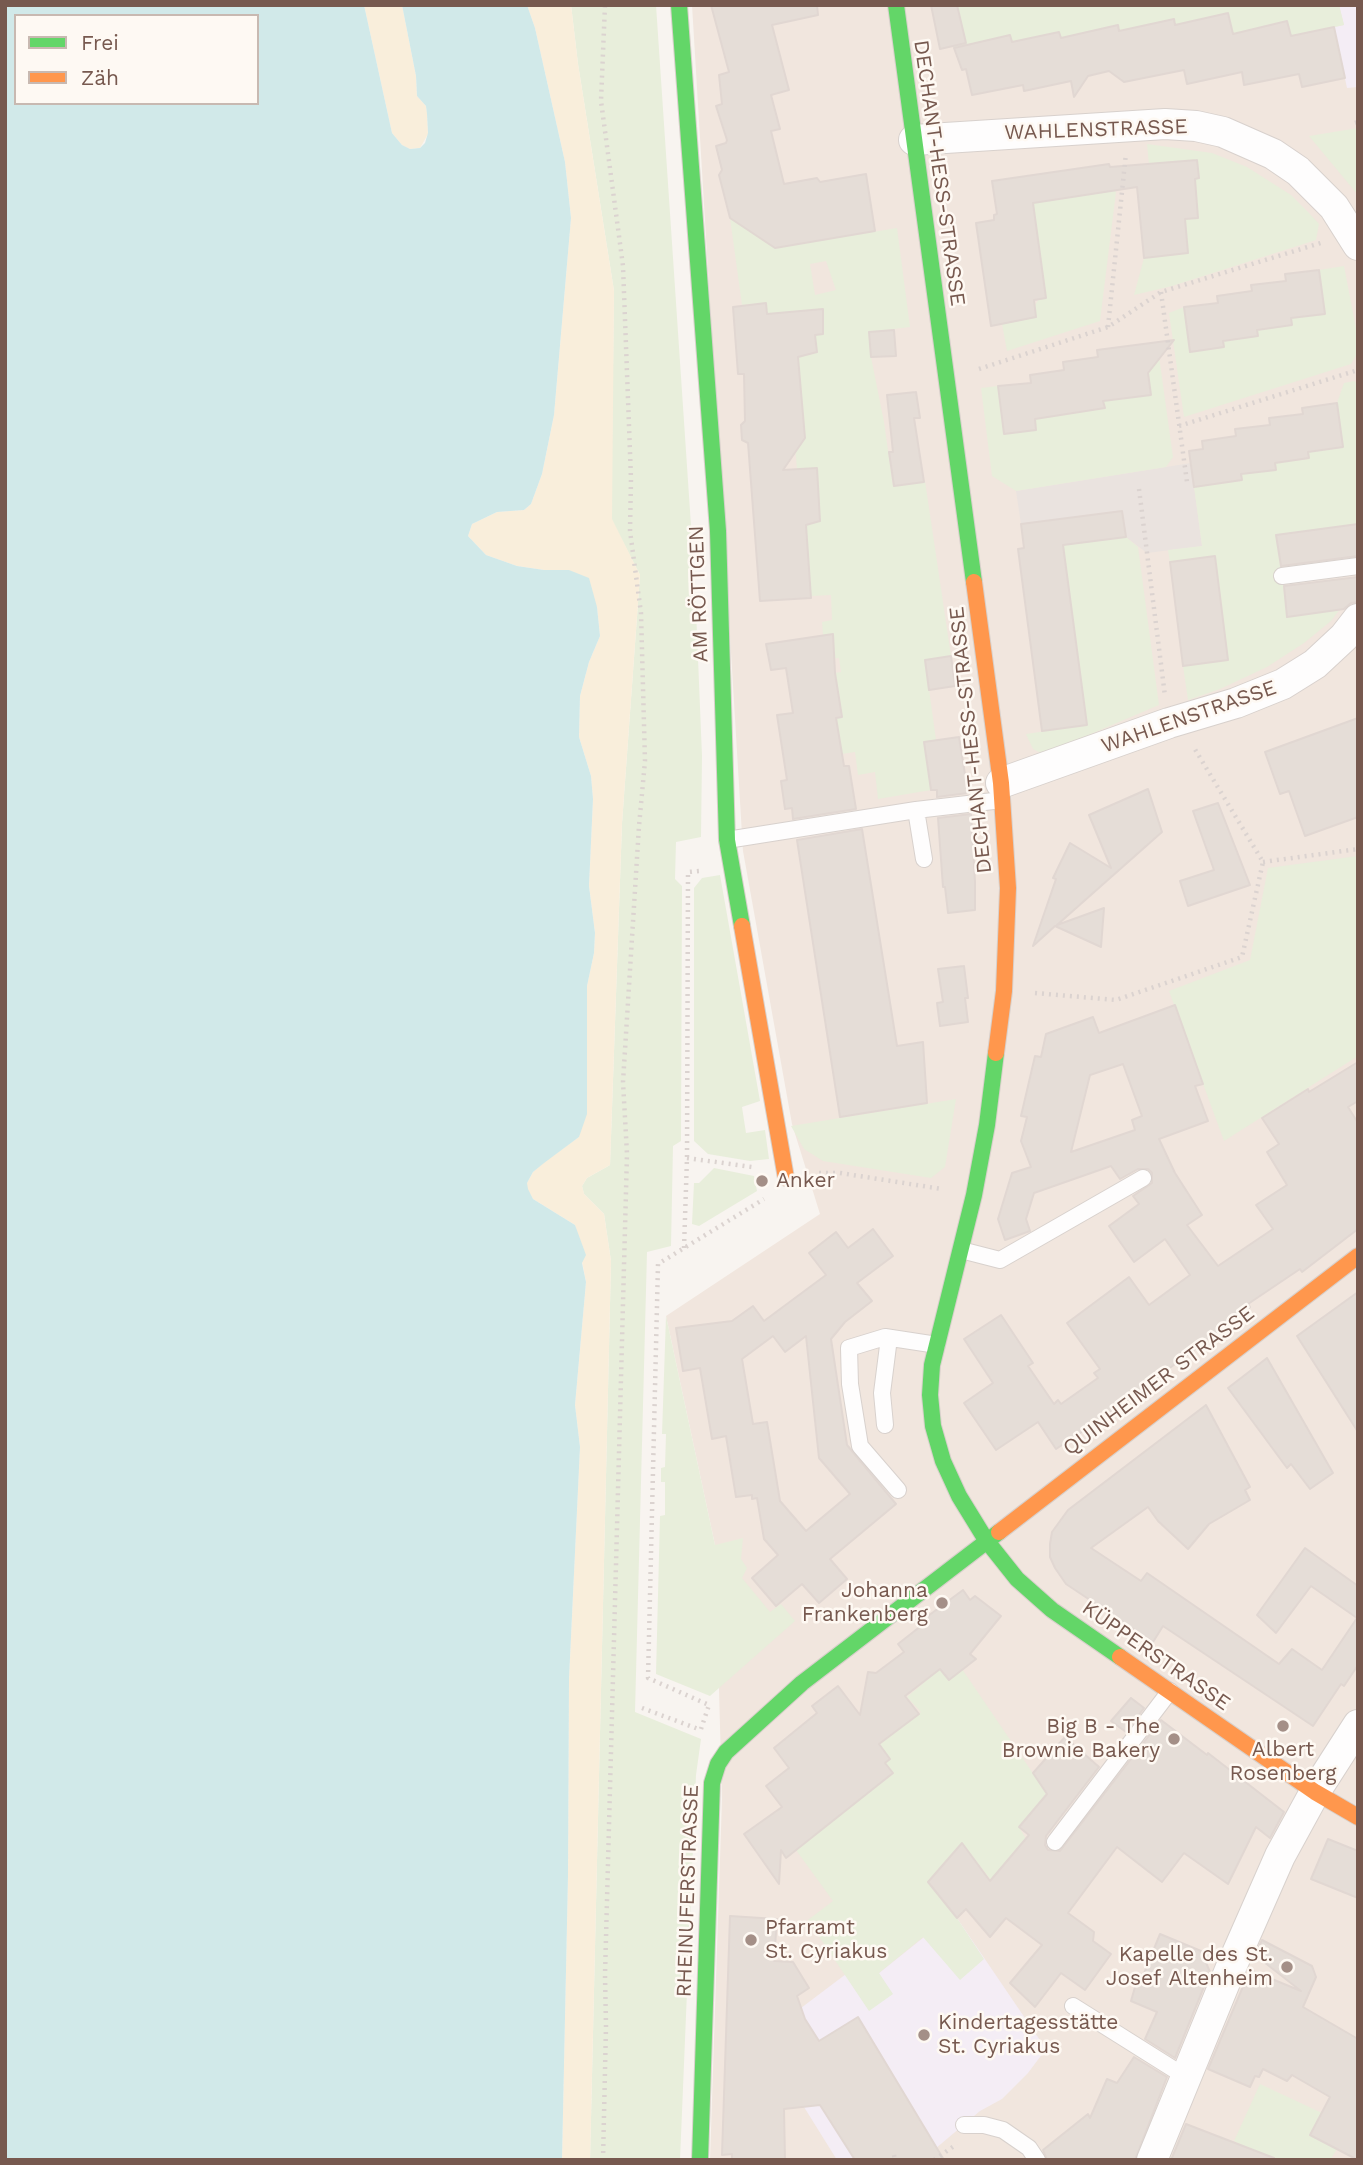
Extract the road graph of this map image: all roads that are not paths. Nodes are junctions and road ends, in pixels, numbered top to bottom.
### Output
1 (679, 5) edge
2 (895, 5) edge
3 (914, 140) junction
4 (1356, 237) edge
5 (1358, 566) edge
6 (1282, 576) dead end
7 (1353, 635) edge
8 (1002, 791) junction
9 (916, 810) junction
10 (727, 840) junction
11 (924, 859) dead end
12 (786, 1178) road end
13 (1143, 1178) dead end
14 (961, 1250) junction
15 (1358, 1256) edge
16 (889, 1338) junction
17 (937, 1345) junction
18 (885, 1425) dead end
19 (898, 1490) dead end
20 (986, 1540) junction
21 (1170, 1691) junction
22 (1358, 1725) edge
23 (1315, 1792) junction
24 (1358, 1817) edge
25 (1055, 1842) dead end
26 (1073, 2006) dead end
27 (1186, 2077) junction
28 (964, 2125) dead end
29 (700, 2160) edge
30 (1038, 2160) edge
31 (1152, 2160) edge

1 - 10 street, AM RÖTTGEN
2 - 3 street, DECHANT-HESS-STRASSE
3 - 4 street, WAHLENSTRASSE
3 - 8 street, DECHANT-HESS-STRASSE
5 - 6 lane
7 - 8 street, WAHLENSTRASSE
8 - 9 lane
8 - 14 street, DECHANT-HESS-STRASSE
9 - 10 lane
9 - 11 lane
10 - 12 street, AM RÖTTGEN
13 - 14 lane
14 - 17 street, DECHANT-HESS-STRASSE
15 - 20 street, QUINHEIMER STRASSE
16 - 17 lane
16 - 18 lane
16 - 19 lane
17 - 20 street, DECHANT-HESS-STRASSE
20 - 21 street, KÜPPERSTRASSE
20 - 29 street, RHEINUFERSTRASSE
21 - 23 street, KÜPPERSTRASSE
21 - 25 lane
22 - 23 street
23 - 24 street, KÜPPERSTRASSE
23 - 27 street
26 - 27 lane
27 - 31 street
28 - 30 lane

